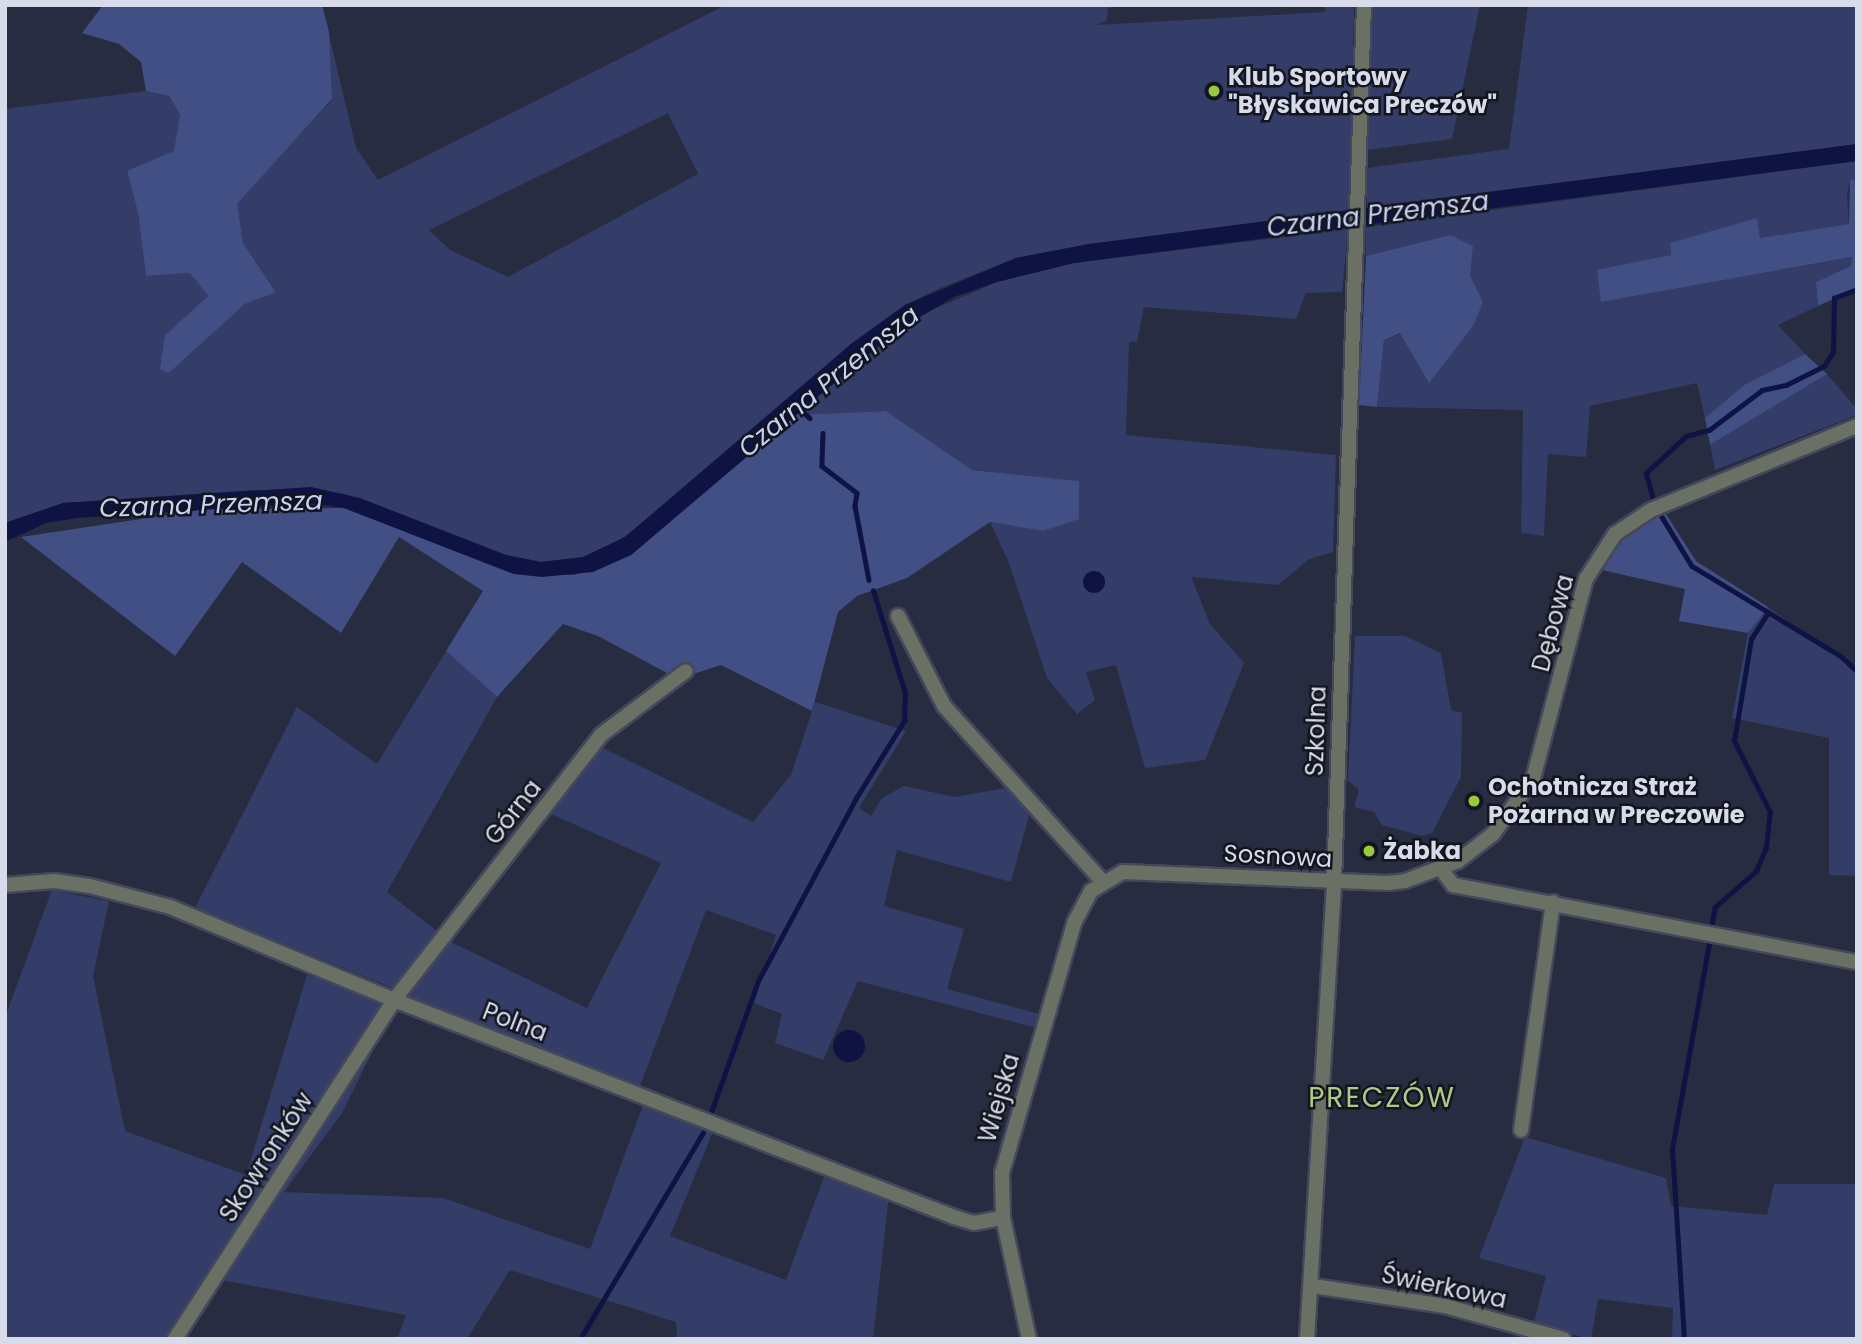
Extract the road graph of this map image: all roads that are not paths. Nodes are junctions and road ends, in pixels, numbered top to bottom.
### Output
1 (1364, 5) edge
2 (1857, 426) edge
3 (898, 616) dead end
4 (686, 671) dead end
5 (1442, 870) junction
6 (1102, 881) junction
7 (1334, 882) junction
8 (5, 885) edge
9 (1553, 902) junction
10 (1857, 962) edge
11 (394, 1000) junction
12 (1521, 1130) dead end
13 (1003, 1219) junction
14 (1313, 1286) junction
15 (175, 1339) edge
16 (1028, 1339) edge
17 (1307, 1339) edge
18 (1563, 1339) edge

1 - 7 street, Szkolna
2 - 5 street, Dębowa
3 - 6 street
4 - 11 street, Górna
5 - 7 street, Sosnowa
5 - 9 street
6 - 7 street, Sosnowa
6 - 13 street, Wiejska
7 - 14 street, Szkolna
8 - 11 street, Polna
9 - 10 street
9 - 12 street
11 - 13 street, Polna
11 - 15 street, Skowronków
13 - 16 street, Wiejska
14 - 17 street, Szkolna
14 - 18 street, Świerkowa

